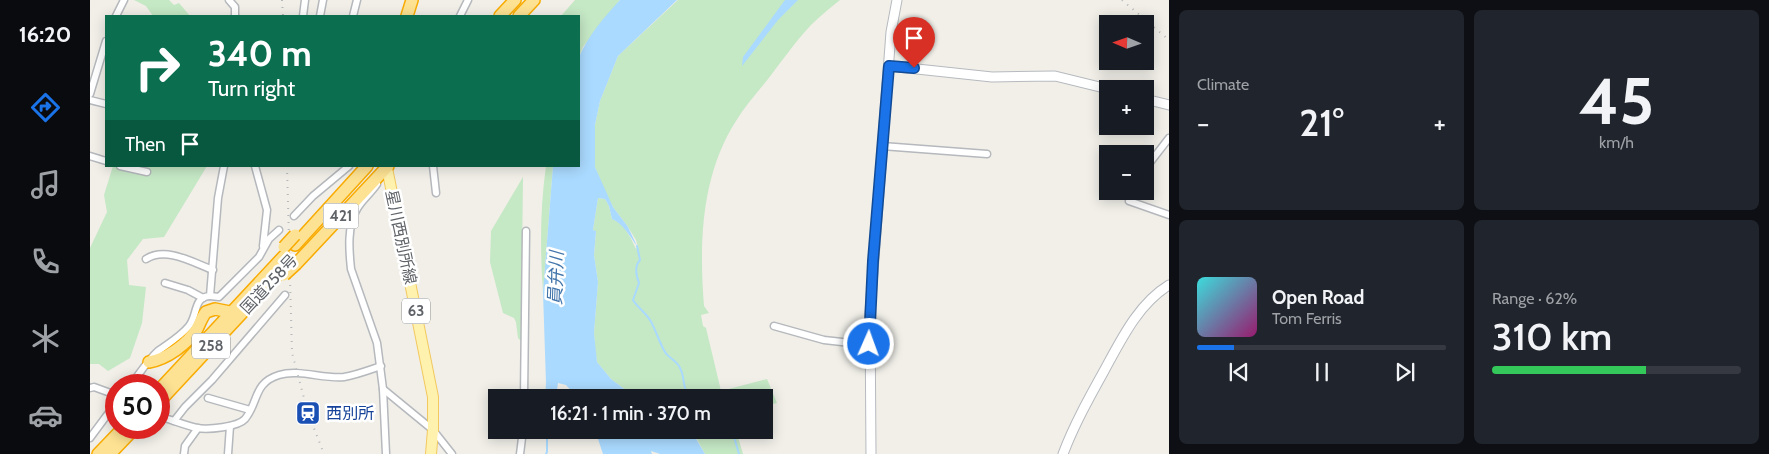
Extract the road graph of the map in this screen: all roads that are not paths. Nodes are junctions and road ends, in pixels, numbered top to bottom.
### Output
1 (124, 0) edge
2 (229, 0) edge
3 (306, 0) edge
4 (323, 0) edge
5 (357, 0) edge
6 (412, 0) edge
7 (468, 0) edge
8 (515, 0) edge
9 (534, 0) edge
10 (897, 0) edge
11 (522, 11) edge
12 (116, 15) edge
13 (235, 15) edge
14 (303, 15) edge
15 (320, 15) edge
16 (353, 15) edge
17 (407, 15) edge
18 (460, 15) edge
19 (501, 15) edge
20 (510, 15) edge
21 (104, 56) edge
22 (889, 66) junction
23 (92, 80) edge
24 (1099, 87) edge
25 (90, 94) edge
26 (90, 100) edge
27 (1154, 101) edge
28 (105, 104) edge
29 (1169, 105) edge
30 (1169, 138) edge
31 (882, 146) junction
32 (987, 154) dead end
33 (90, 156) edge
34 (1154, 157) edge
35 (105, 161) edge
36 (124, 167) edge
37 (224, 167) edge
38 (255, 167) edge
39 (348, 167) edge
40 (357, 167) edge
41 (366, 167) edge
42 (385, 167) edge
43 (434, 167) edge
44 (147, 172) dead end
45 (436, 193) dead end
46 (1129, 200) edge
47 (1169, 214) edge
48 (294, 216) dead end
49 (280, 230) dead end
50 (526, 231) dead end
51 (262, 248) junction
52 (290, 256) junction
53 (146, 259) dead end
54 (213, 270) junction
55 (165, 283) dead end
56 (1169, 285) edge
57 (261, 286) junction
58 (285, 295) dead end
59 (210, 296) junction
60 (203, 298) junction
61 (230, 312) junction
62 (774, 326) dead end
63 (869, 344) junction
64 (149, 362) junction
65 (381, 366) junction
66 (140, 374) edge
67 (170, 378) edge
68 (170, 389) edge
69 (383, 389) junction
70 (524, 389) edge
71 (91, 390) edge
72 (105, 391) edge
73 (208, 398) dead end
74 (250, 410) junction
75 (105, 418) edge
76 (230, 426) junction
77 (198, 428) junction
78 (433, 430) junction
79 (90, 438) edge
80 (112, 439) edge
81 (124, 439) edge
82 (522, 439) edge
83 (98, 454) edge
84 (110, 454) edge
85 (184, 454) edge
86 (228, 454) edge
87 (386, 454) edge
88 (432, 454) edge
89 (452, 454) edge
90 (520, 454) edge
91 (871, 454) edge
92 (1063, 454) edge

1 - 12 street
2 - 13 street
3 - 14 street
4 - 15 street
5 - 16 street
6 - 17 highway
7 - 18 street
8 - 19 highway
9 - 11 highway
10 - 22 main road
11 - 20 highway
21 - 23 street
22 - 24 main road
22 - 31 main road
23 - 25 street
26 - 28 street
27 - 29 main road
30 - 34 street
31 - 32 street
31 - 63 main road
33 - 35 street
36 - 44 street
37 - 54 street
38 - 51 street
39 - 48 street
40 - 52 highway, 421
41 - 52 highway, 国道258号 / 258
42 - 52 highway, 国道258号 / 258
42 - 65 street
42 - 78 main road, 星川西別所線 / 63
43 - 45 street
46 - 47 street
49 - 51 street
50 - 70 street
51 - 59 street
52 - 57 highway, 国道258号 / 258
52 - 57 highway, 421
53 - 54 street
54 - 59 street
55 - 60 street
56 - 92 main road
57 - 61 highway, 国道258号 / 258
57 - 68 highway, 国道258号 / 258
58 - 77 street
59 - 60 street
60 - 64 street
61 - 64 highway
61 - 67 highway, 国道258号 / 258
62 - 63 street
63 - 91 main road
64 - 66 street
65 - 69 street
65 - 74 street
69 - 78 street
69 - 87 street
71 - 72 street
73 - 74 street
74 - 76 street
75 - 79 street
76 - 77 street
76 - 86 street
77 - 85 street
78 - 88 main road, 星川西別所線 / 63
78 - 89 street
80 - 83 highway
81 - 84 highway
82 - 90 street

